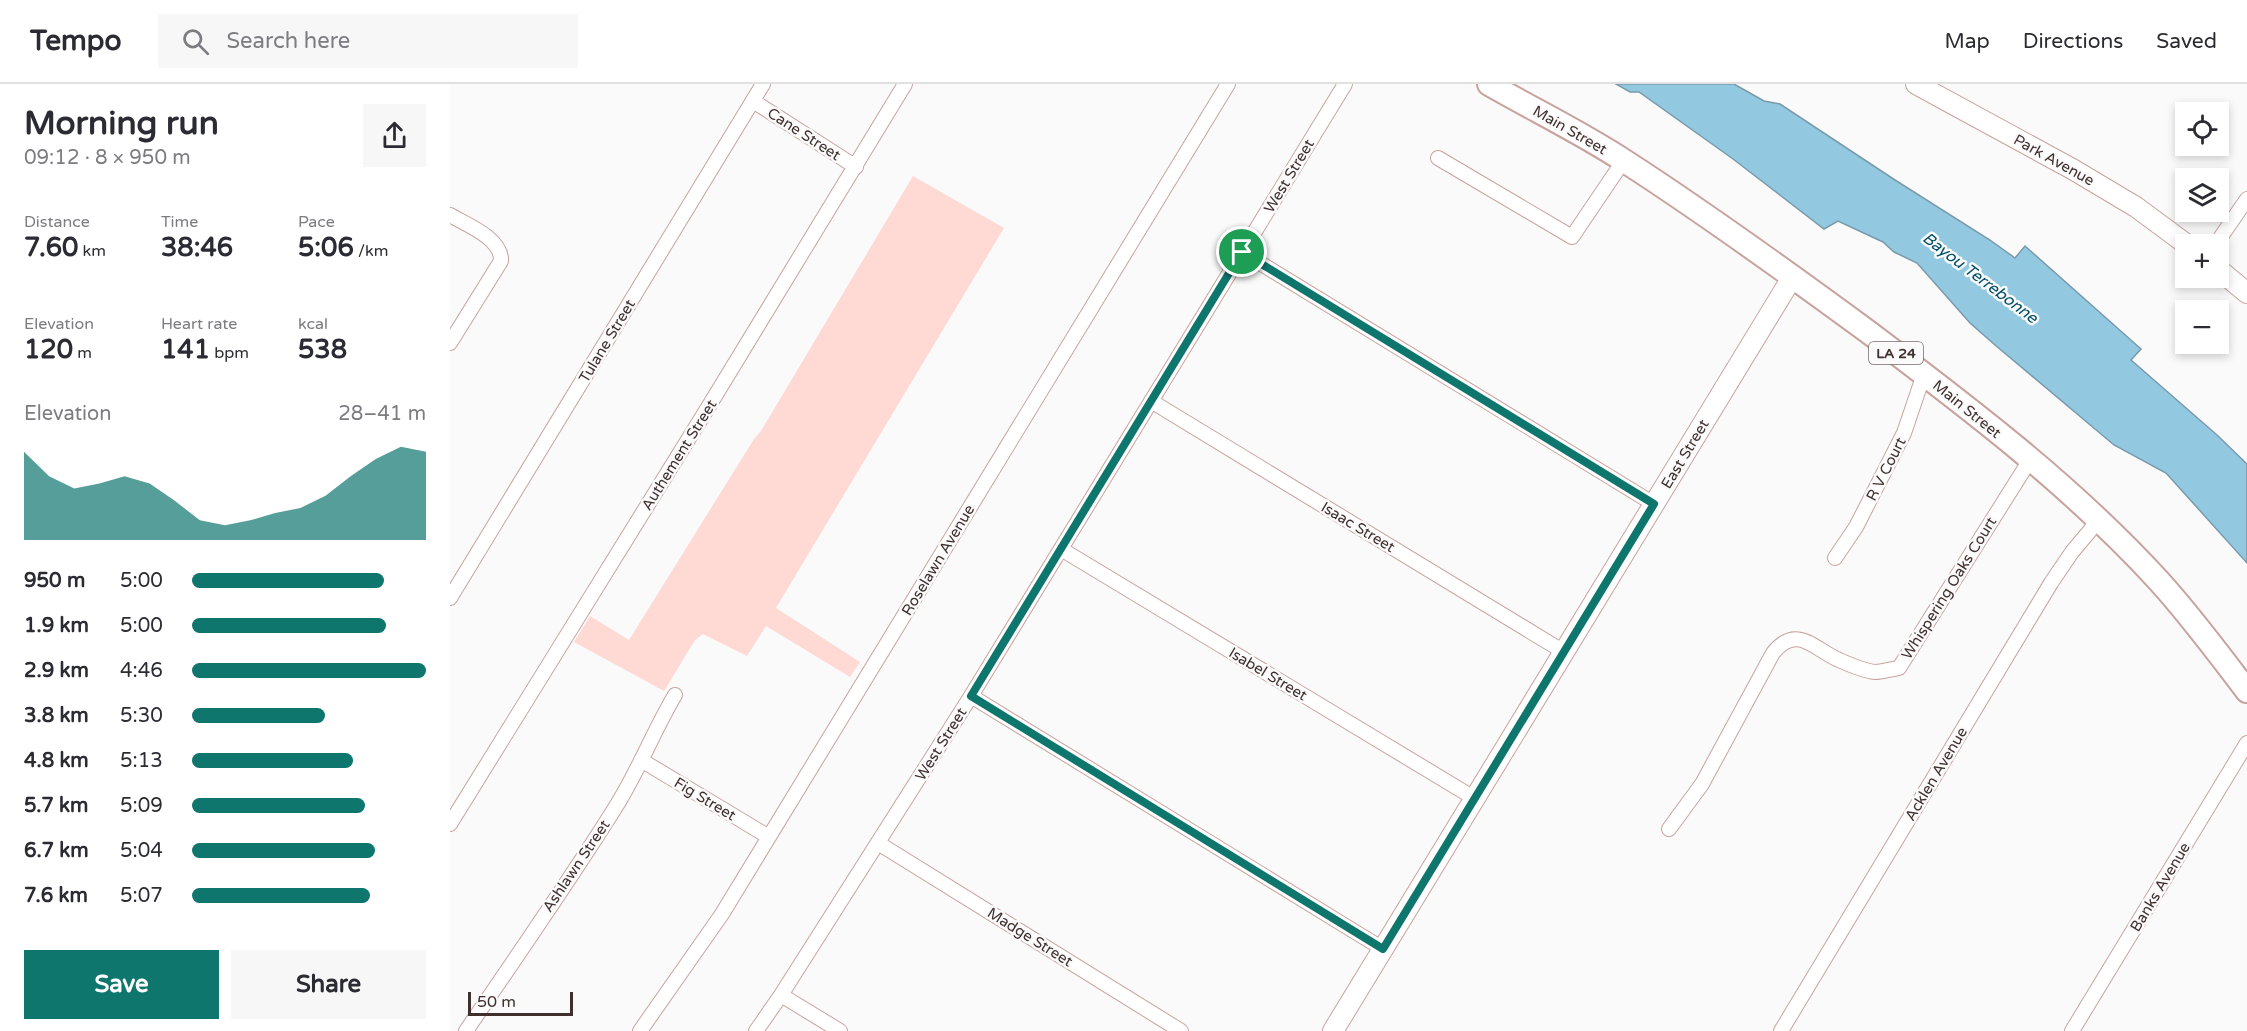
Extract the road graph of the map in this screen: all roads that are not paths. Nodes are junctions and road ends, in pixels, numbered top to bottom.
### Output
1 (763, 84) edge
2 (905, 84) edge
3 (1228, 84) edge
4 (1345, 84) edge
5 (1489, 84) edge
6 (1916, 84) edge
7 (753, 101) junction
8 (1438, 158) dead end
9 (1623, 160) junction
10 (856, 167) junction
11 (2247, 199) edge
12 (450, 215) edge
13 (2223, 234) edge
14 (2175, 236) edge
15 (1242, 252) junction
16 (1793, 276) junction
17 (2229, 278) edge
18 (2247, 293) edge
19 (450, 343) edge
20 (1924, 374) junction
21 (1151, 401) junction
22 (2030, 460) junction
23 (1654, 504) junction
24 (2098, 521) junction
25 (1061, 549) junction
26 (1836, 558) dead end
27 (450, 598) edge
28 (1564, 652) junction
29 (2247, 691) edge
30 (675, 695) dead end
31 (971, 696) junction
32 (2247, 743) edge
33 (641, 760) junction
34 (1474, 798) junction
35 (450, 824) edge
36 (1669, 829) dead end
37 (769, 837) junction
38 (878, 843) junction
39 (1383, 949) junction
40 (781, 995) junction
41 (642, 1030) edge
42 (466, 1031) edge
43 (756, 1031) edge
44 (840, 1031) edge
45 (1181, 1031) edge
46 (1333, 1031) edge
47 (1781, 1031) edge
48 (2072, 1031) edge

1 - 7 street, Tulane Street
2 - 10 street, Authement Street
3 - 37 street, Roselawn Avenue
4 - 15 street, West Street
5 - 9 main road, Main Street / LA 24
6 - 14 street, Park Avenue
7 - 10 street, Cane Street
7 - 27 street, Tulane Street
8 - 9 street
9 - 16 main road, Main Street / LA 24
10 - 35 street, Authement Street
11 - 13 street
12 - 19 street
15 - 21 street, West Street
15 - 23 street
16 - 20 main road, Main Street / LA 24
16 - 23 street, East Street
17 - 18 street
20 - 22 main road, Main Street / LA 24
20 - 26 street, R V Court
21 - 25 street, West Street
21 - 28 street, Isaac Street
22 - 24 main road, Main Street / LA 24
22 - 36 street, Whispering Oaks Court
23 - 28 street, East Street
24 - 29 main road, Main Street / LA 24
24 - 47 street, Acklen Avenue
25 - 31 street, West Street
25 - 34 street, Isabel Street
28 - 34 street, East Street
30 - 33 street, Ashlawn Street
31 - 38 street, West Street
31 - 39 street
32 - 48 street, Banks Avenue
33 - 37 street, Fig Street
33 - 42 street, Ashlawn Street
34 - 39 street, East Street
37 - 41 street, Roselawn Avenue
38 - 40 street, West Street
38 - 45 street, Madge Street
39 - 46 street, East Street
40 - 43 street, West Street
40 - 44 street

